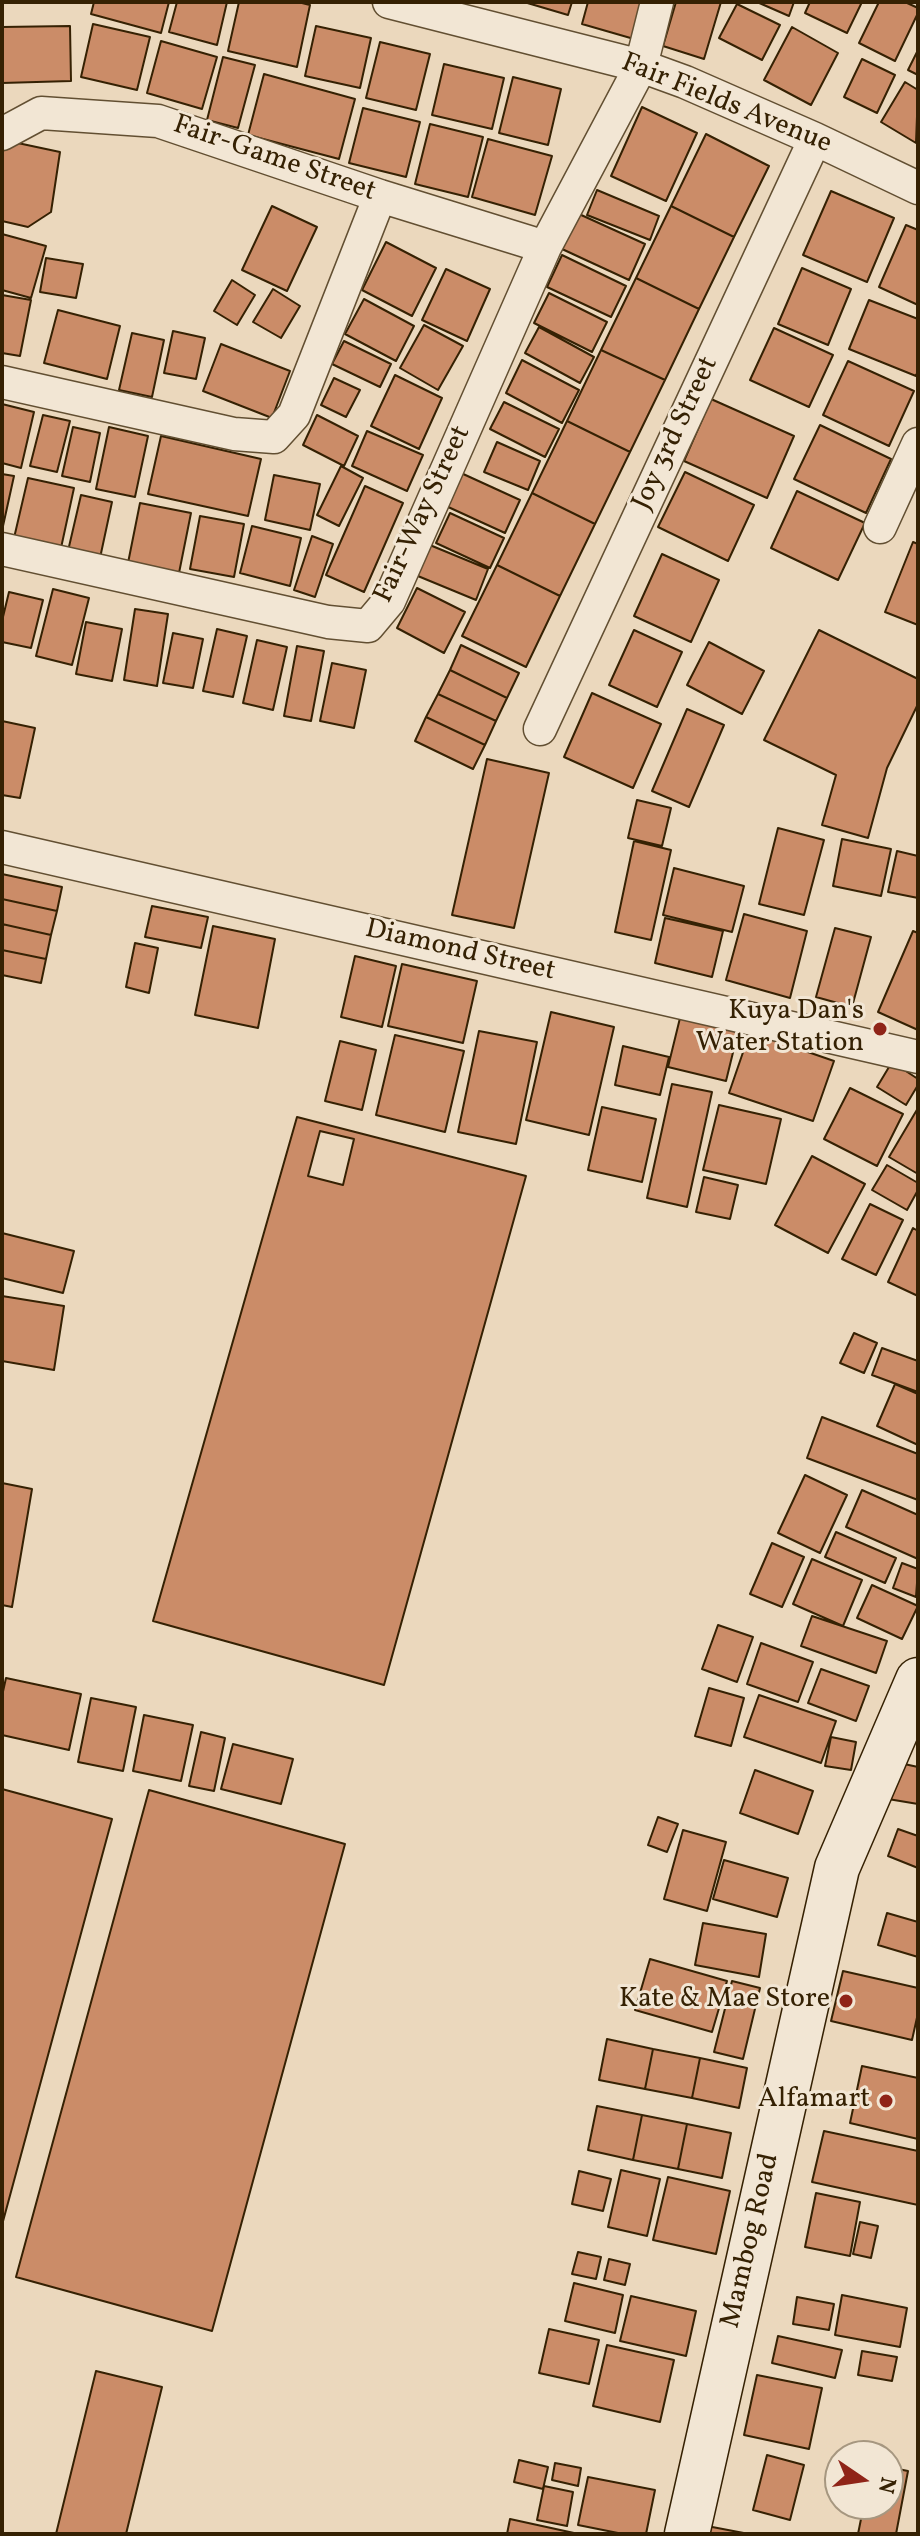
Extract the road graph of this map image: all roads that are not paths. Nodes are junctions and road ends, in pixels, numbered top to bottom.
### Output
1 (389, 2) edge
2 (657, 2) edge
3 (641, 66) junction
4 (2, 134) edge
5 (815, 139) junction
6 (918, 188) edge
7 (380, 196) junction
8 (545, 247) junction
9 (2, 382) edge
10 (918, 444) edge
11 (880, 527) dead end
12 (2, 549) edge
13 (540, 729) dead end
14 (2, 847) edge
15 (918, 1057) edge
16 (918, 1680) edge
17 (687, 2534) edge

1 - 3 street, Fair Fields Avenue
2 - 3 street, Fair-Way Street
3 - 5 street, Fair Fields Avenue
3 - 8 street, Fair-Way Street
4 - 7 street, Fair-Game Street
5 - 6 street, Fair Fields Avenue
5 - 13 street, Joy 3rd Street
7 - 8 street, Fair-Game Street
7 - 9 street
8 - 12 street, Fair-Way Street
10 - 11 street
14 - 15 street, Diamond Street
16 - 17 main road, Mambog Road

